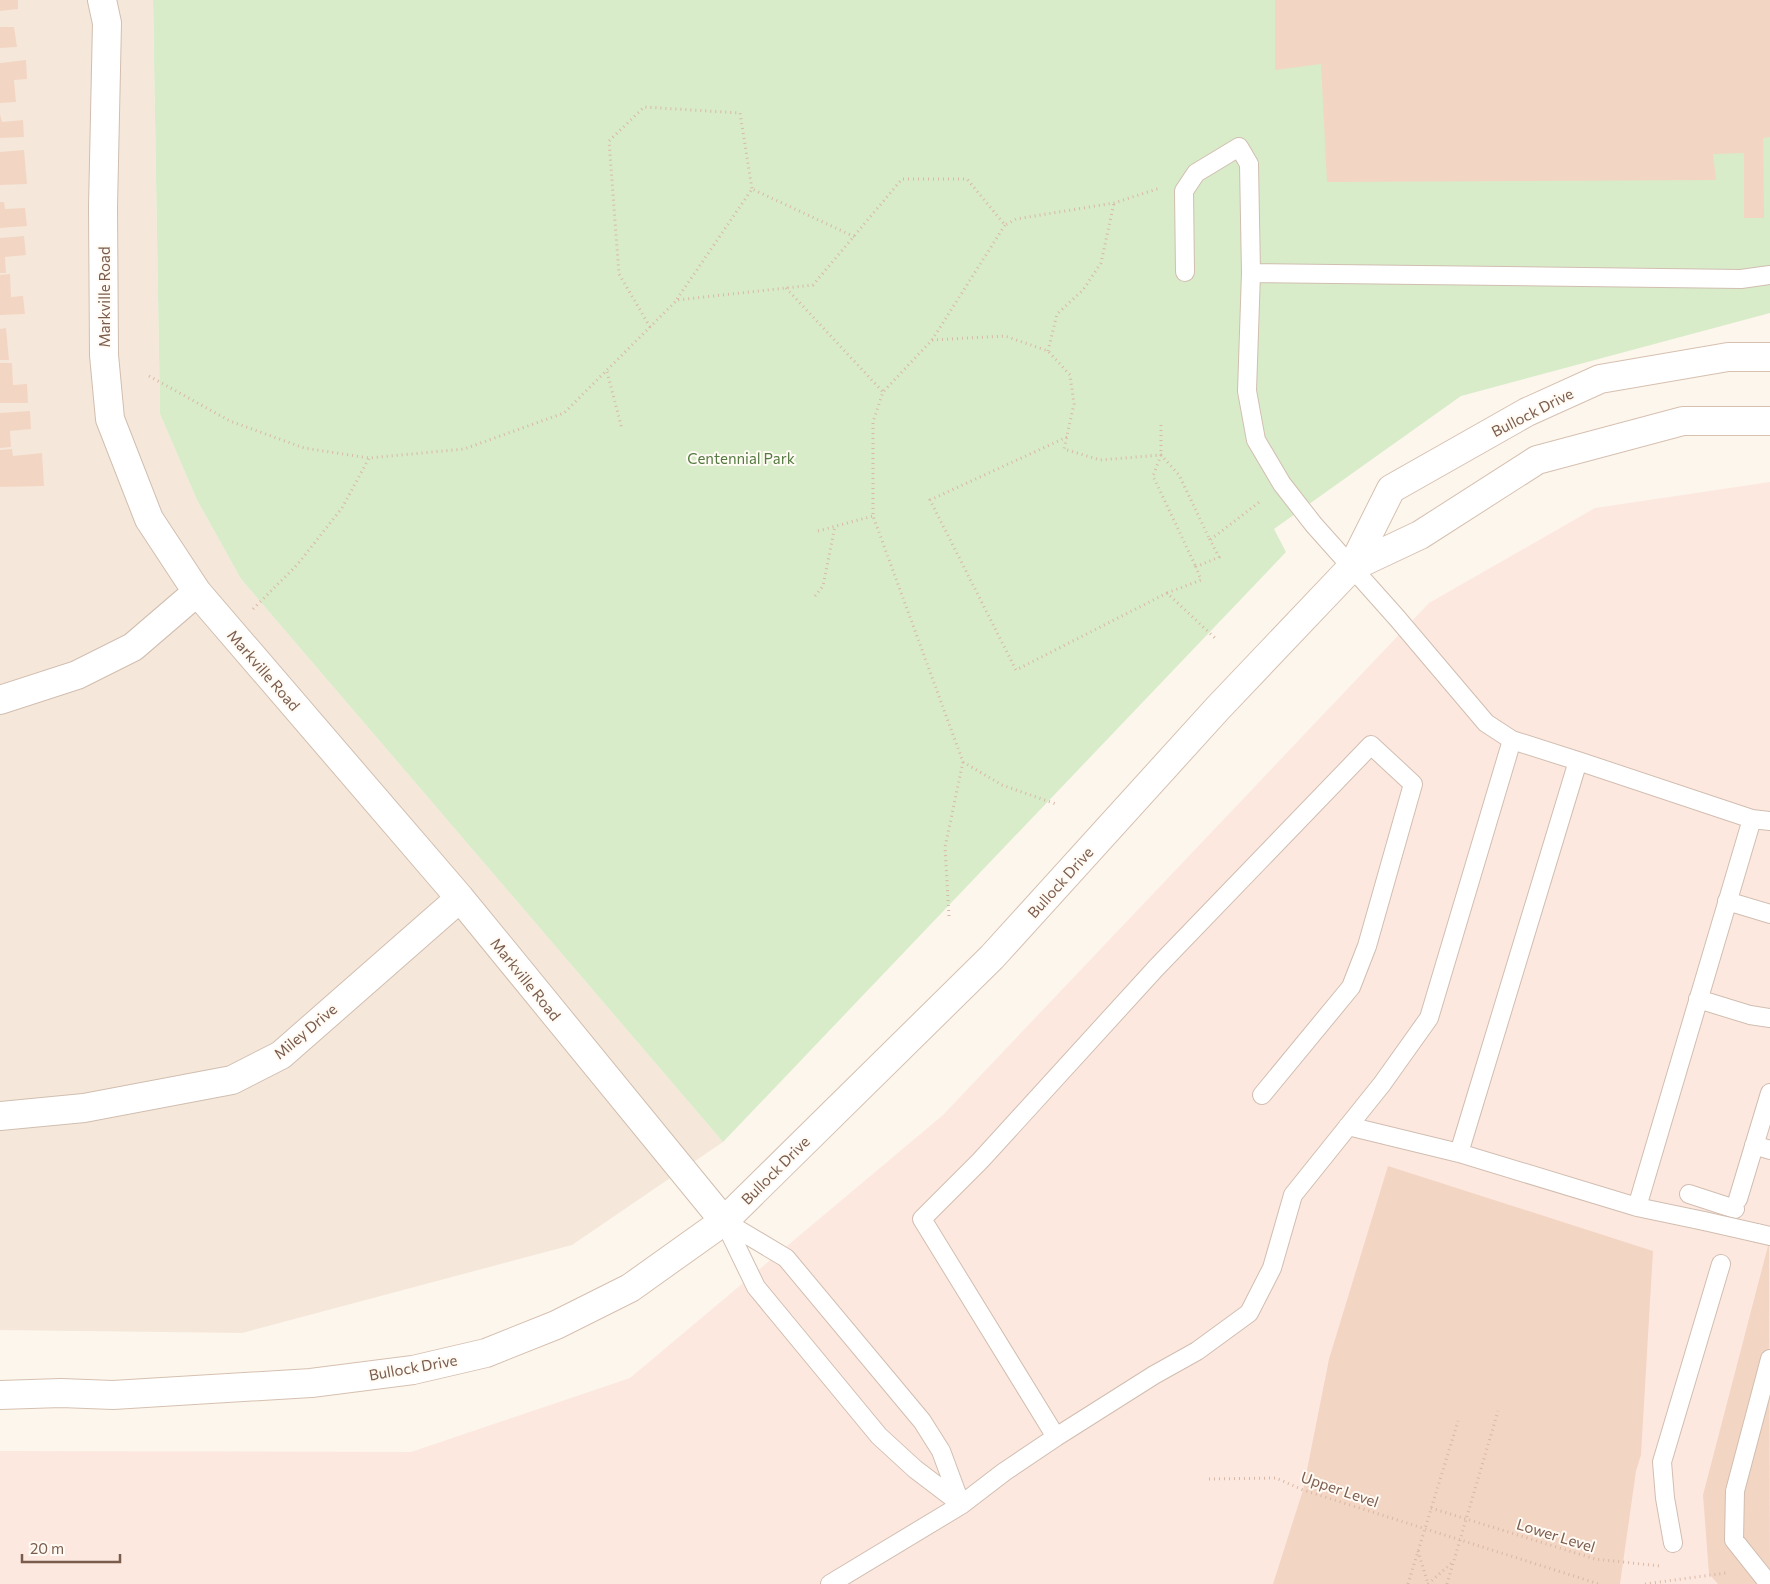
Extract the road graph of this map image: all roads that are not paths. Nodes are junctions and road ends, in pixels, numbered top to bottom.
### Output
1 (102, 0) edge
2 (1185, 272) dead end
3 (1251, 273) junction
4 (1770, 275) edge
5 (1770, 357) edge
6 (1770, 421) edge
7 (1352, 567) junction
8 (197, 592) junction
9 (0, 700) edge
10 (1512, 740) junction
11 (1578, 761) junction
12 (1752, 819) junction
13 (1770, 821) edge
14 (460, 898) junction
15 (1728, 901) junction
16 (1770, 914) edge
17 (1698, 999) junction
18 (1770, 1018) edge
19 (1770, 1093) edge
20 (1262, 1095) dead end
21 (0, 1116) edge
22 (1348, 1126) junction
23 (1762, 1148) edge
24 (1459, 1153) junction
25 (1689, 1194) dead end
26 (1636, 1206) junction
27 (724, 1221) junction
28 (1763, 1234) edge
29 (1721, 1264) dead end
30 (1770, 1359) edge
31 (0, 1395) edge
32 (1056, 1437) junction
33 (961, 1504) junction
34 (1673, 1543) dead end
35 (830, 1584) edge
36 (1769, 1584) edge

1 - 8 street, Markville Road
2 - 3 lane
3 - 4 lane
3 - 7 lane
5 - 7 street, Bullock Drive
6 - 7 street, Bullock Drive
7 - 10 lane
7 - 27 street, Bullock Drive
8 - 9 street
8 - 14 street, Markville Road
10 - 11 lane
10 - 22 lane
11 - 12 lane
11 - 24 lane
12 - 13 lane
12 - 15 lane
14 - 21 street, Miley Drive
14 - 27 street, Markville Road
15 - 16 lane
15 - 17 lane
17 - 18 lane
17 - 26 lane
19 - 23 lane
20 - 32 lane
22 - 24 lane
22 - 32 lane
23 - 25 lane
24 - 26 lane
26 - 28 lane, bridge
27 - 31 street, Bullock Drive
27 - 33 lane
27 - 33 lane
29 - 34 lane
30 - 36 lane
32 - 33 lane
33 - 35 lane

